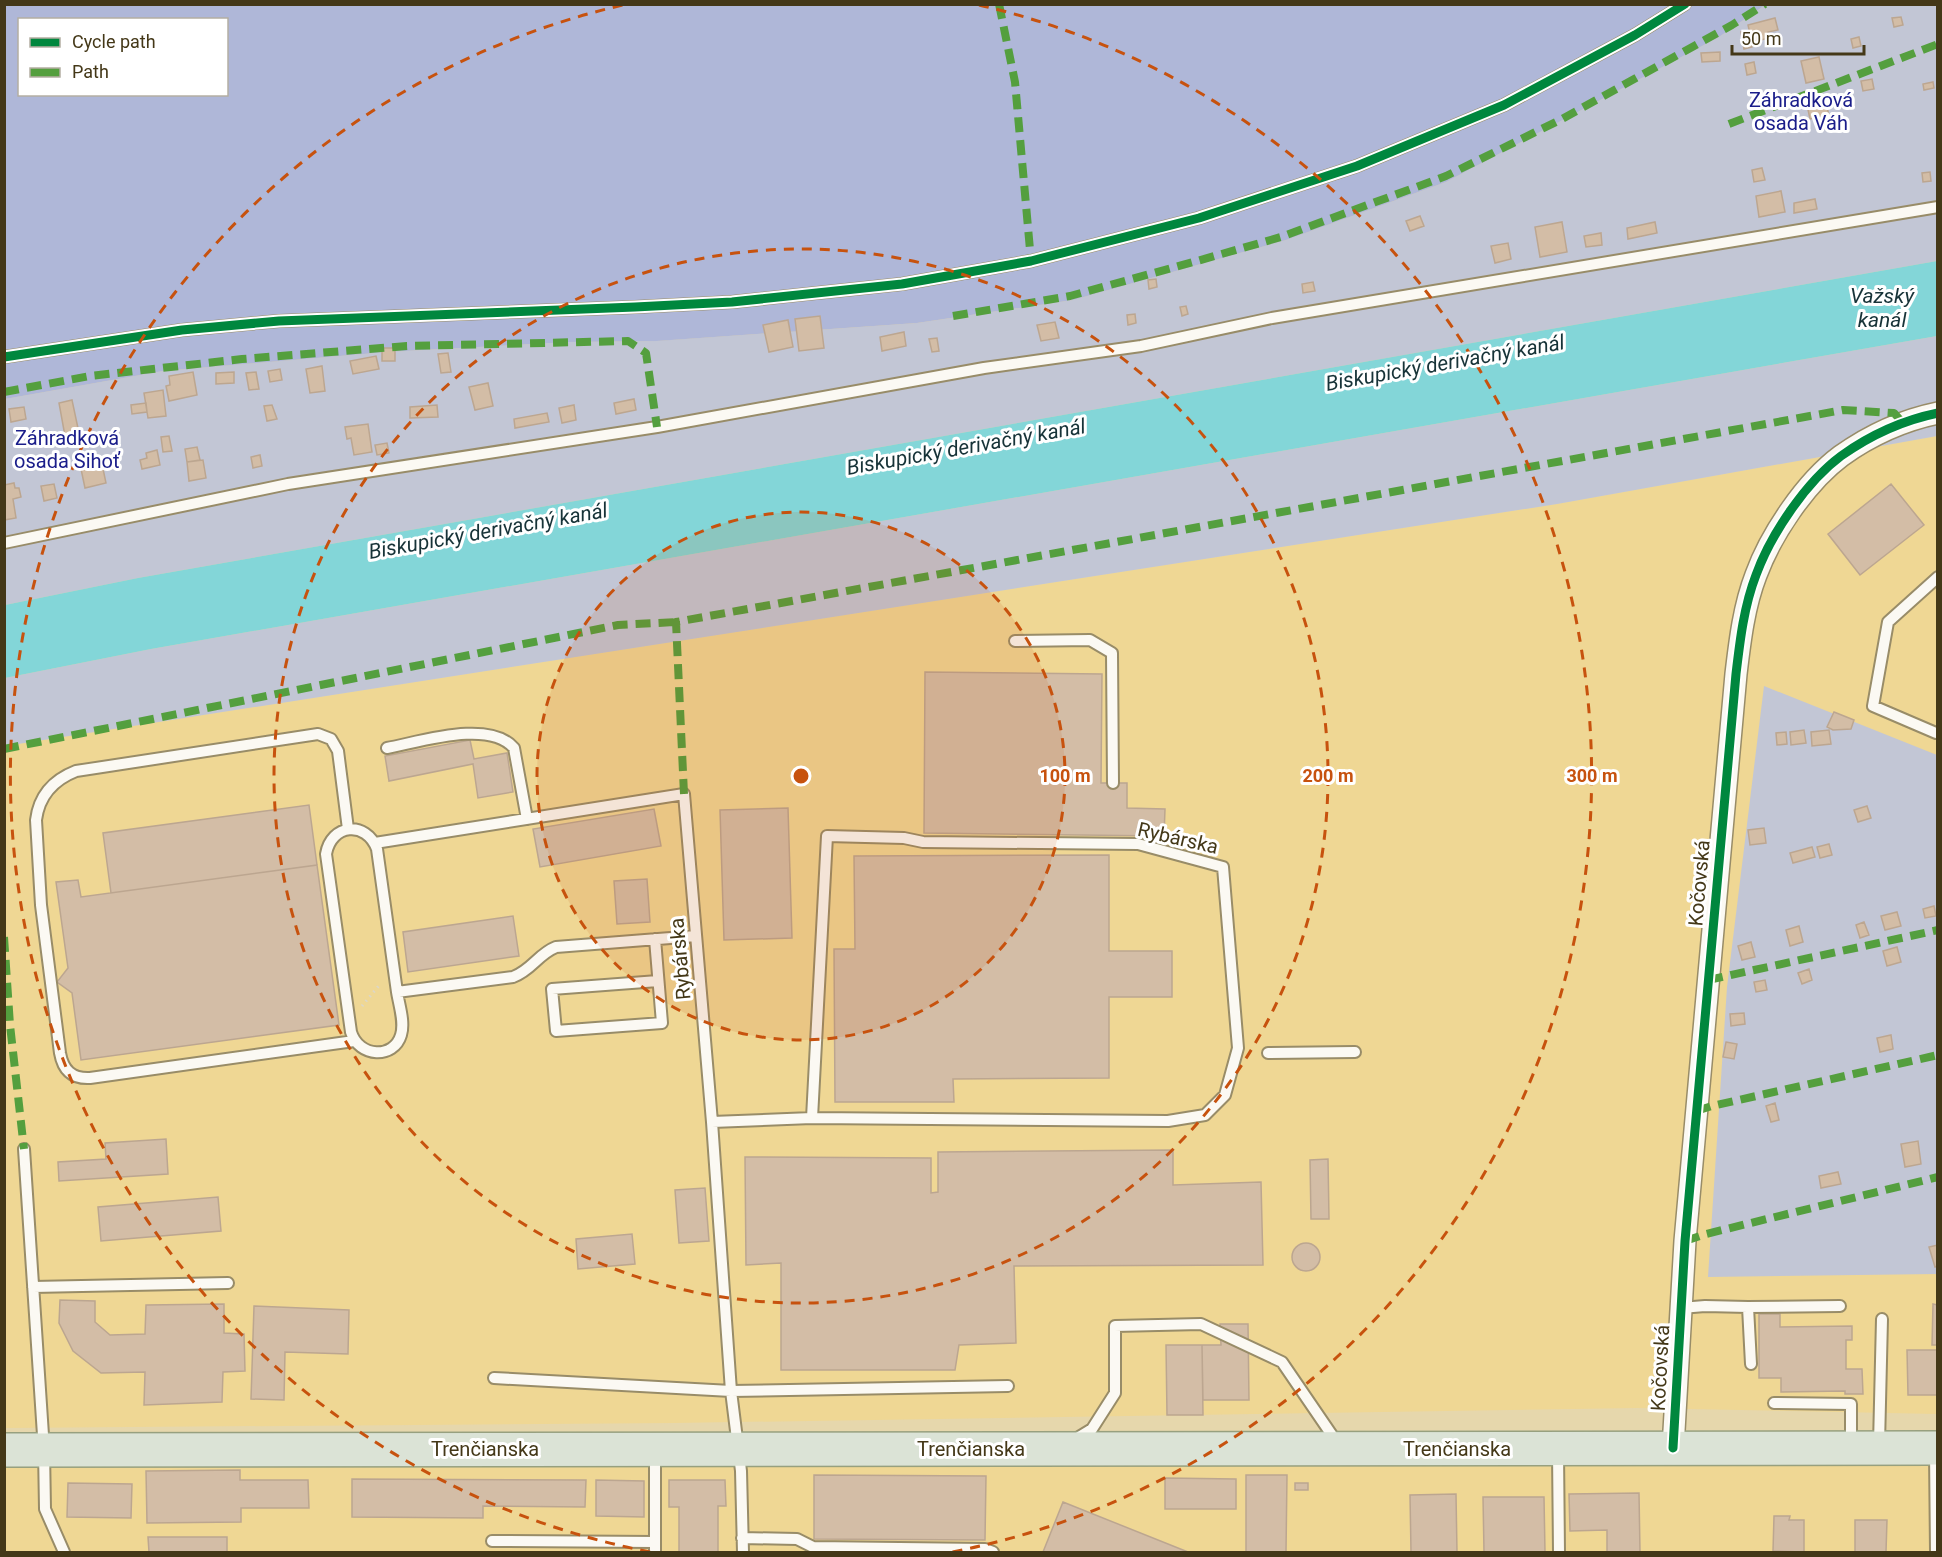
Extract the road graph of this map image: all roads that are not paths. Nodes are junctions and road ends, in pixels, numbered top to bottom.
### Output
1 (1685, 4) edge
2 (1938, 207) edge
3 (4, 357) edge
4 (1938, 413) edge
5 (4, 543) edge
6 (1938, 577) edge
7 (1015, 641) dead end
8 (1937, 733) edge
9 (387, 748) dead end
10 (1113, 783) dead end
11 (526, 819) junction
12 (348, 829) junction
13 (375, 843) junction
14 (696, 936) junction
15 (655, 939) junction
16 (658, 981) junction
17 (397, 992) junction
18 (354, 1041) junction
19 (1355, 1052) dead end
20 (1268, 1053) dead end
21 (812, 1118) junction
22 (712, 1122) junction
23 (24, 1149) dead end
24 (228, 1283) dead end
25 (33, 1287) junction
26 (1840, 1306) dead end
27 (1748, 1307) junction
28 (1681, 1308) junction
29 (1882, 1319) dead end
30 (1750, 1364) dead end
31 (494, 1378) dead end
32 (1008, 1386) dead end
33 (731, 1391) junction
34 (1774, 1403) dead end
35 (1558, 1448) junction
36 (1673, 1448) junction
37 (1865, 1448) junction
38 (1936, 1448) edge
39 (655, 1449) junction
40 (738, 1449) junction
41 (1062, 1449) junction
42 (1342, 1449) junction
43 (4, 1450) edge
44 (44, 1450) junction
45 (742, 1538) junction
46 (492, 1541) dead end
47 (655, 1547) edge
48 (64, 1552) edge
49 (742, 1552) edge
50 (993, 1552) edge
51 (1559, 1552) edge
52 (1936, 1552) edge

1 - 3 lane
2 - 5 lane
4 - 28 street, Kočovská
6 - 8 lane
7 - 10 lane
9 - 11 lane
11 - 13 lane
11 - 14 lane, Rybárska
12 - 13 lane
12 - 18 lane
12 - 18 lane
13 - 17 lane
14 - 15 lane
14 - 22 lane, Rybárska
15 - 16 lane
15 - 17 lane
16 - 16 lane
17 - 18 lane
19 - 20 lane
21 - 21 lane, Rybárska
21 - 22 lane, Rybárska
22 - 33 lane, Rybárska
23 - 25 lane
24 - 25 lane
25 - 44 lane
26 - 27 lane
27 - 28 lane
27 - 30 lane
28 - 36 street, Kočovská
29 - 37 lane
31 - 33 lane
32 - 33 lane
33 - 40 lane, Rybárska
34 - 37 lane
35 - 36 main road, Trenčianska
35 - 42 main road, Trenčianska
35 - 51 lane
36 - 37 main road, Trenčianska
37 - 38 main road, Trenčianska
38 - 52 lane
39 - 40 main road, Trenčianska
39 - 44 main road, Trenčianska
39 - 47 lane
40 - 41 main road, Trenčianska
40 - 45 lane, Rybárska
41 - 42 main road, Trenčianska
41 - 42 lane
43 - 44 main road, Trenčianska
44 - 48 lane
45 - 49 lane, Rybárska
45 - 50 lane
46 - 47 lane

